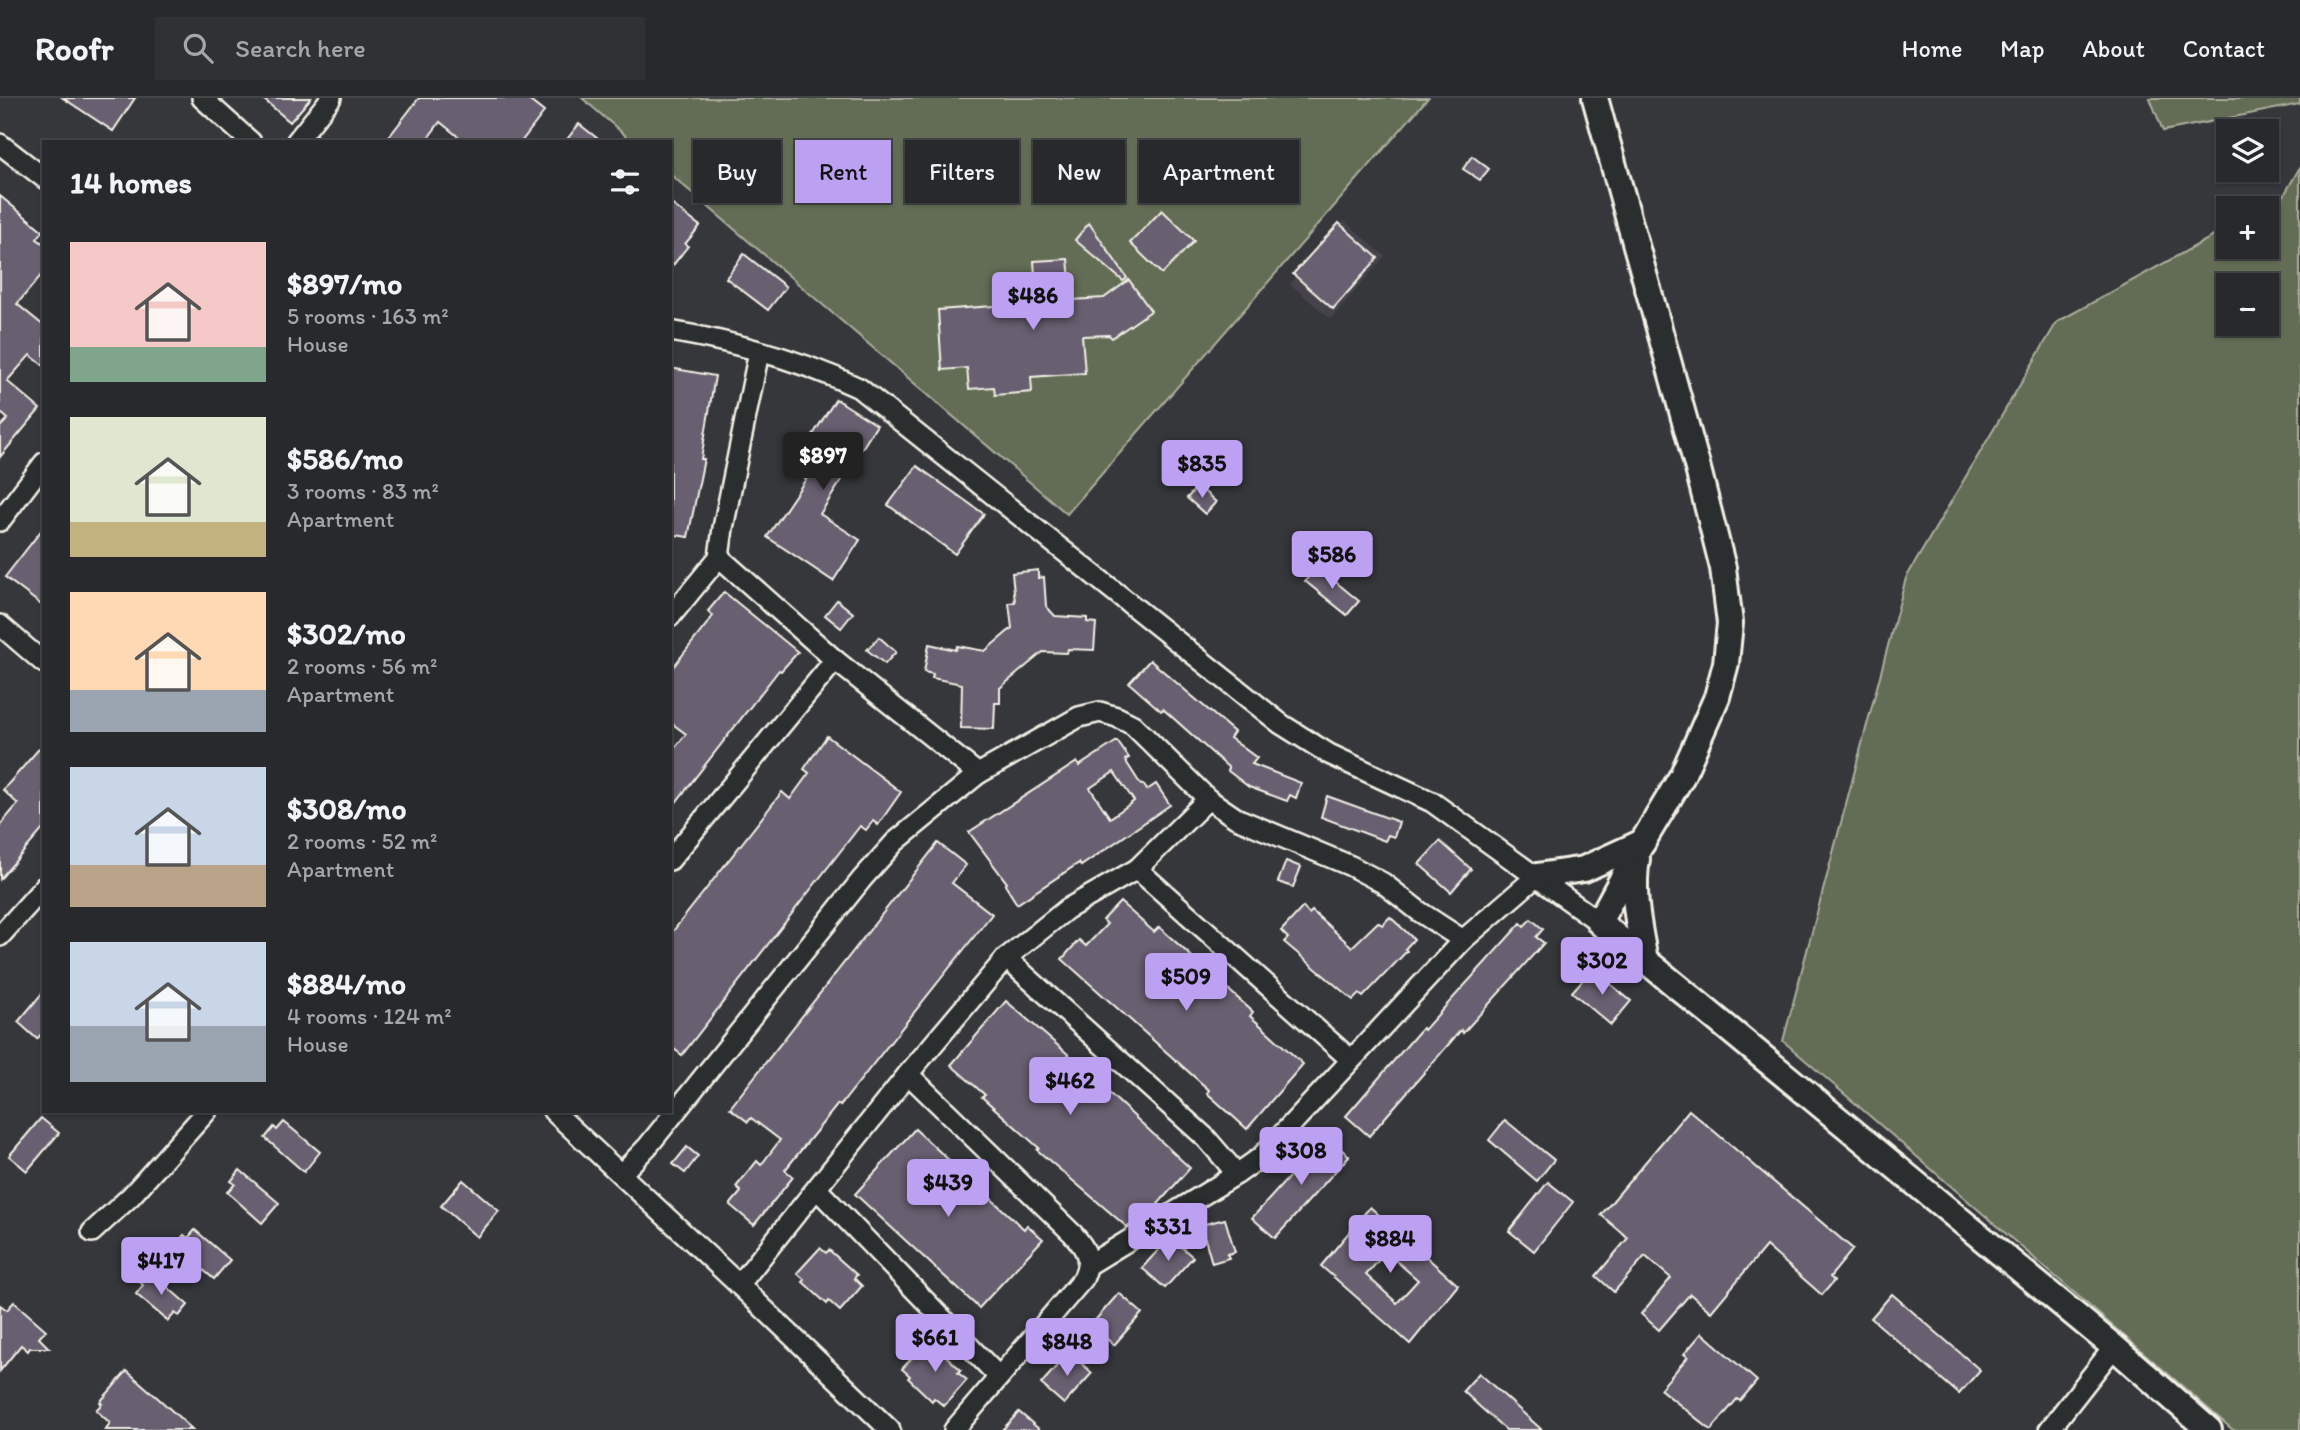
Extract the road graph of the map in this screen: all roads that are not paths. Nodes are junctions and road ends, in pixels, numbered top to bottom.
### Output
1 (202, 98) edge
2 (331, 98) edge
3 (1595, 98) edge
4 (249, 140) edge
5 (298, 140) edge
6 (0, 144) edge
7 (42, 176) edge
8 (672, 331) edge
9 (760, 352) junction
10 (42, 466) edge
11 (0, 521) edge
12 (719, 558) junction
13 (672, 615) edge
14 (0, 625) edge
15 (835, 660) junction
16 (42, 661) edge
17 (978, 774) junction
18 (1209, 799) junction
19 (1641, 845) junction
20 (672, 858) edge
21 (1137, 869) junction
22 (1537, 876) junction
23 (42, 889) edge
24 (1599, 922) junction
25 (0, 936) edge
26 (1463, 940) junction
27 (1006, 958) junction
28 (1645, 961) junction
29 (1350, 1059) junction
30 (908, 1074) junction
31 (205, 1113) edge
32 (555, 1113) edge
33 (621, 1174) junction
34 (1237, 1174) junction
35 (817, 1189) junction
36 (92, 1232) dead end
37 (1090, 1264) junction
38 (739, 1284) junction
39 (2114, 1347) junction
40 (999, 1377) junction
41 (886, 1429) edge
42 (954, 1430) edge
43 (2049, 1430) edge
44 (2209, 1430) edge

1 - 4 street
2 - 5 street
3 - 19 street
6 - 7 street
8 - 9 street
9 - 12 street
9 - 22 street
10 - 11 street
12 - 13 street
12 - 15 street
14 - 16 street
15 - 17 street
15 - 20 street
17 - 18 street
17 - 33 street
18 - 21 street
18 - 26 street
19 - 22 street
19 - 24 street
19 - 28 street
21 - 27 street
21 - 29 street
22 - 24 street
22 - 26 street
23 - 25 street
24 - 28 street
26 - 29 street
27 - 30 street
27 - 34 street
28 - 39 street
29 - 34 street
30 - 35 street
30 - 37 street
31 - 36 street
32 - 33 street
33 - 38 street
34 - 37 street
35 - 38 street
35 - 40 street
37 - 40 street
38 - 41 street
39 - 43 street
39 - 44 street
40 - 42 street

